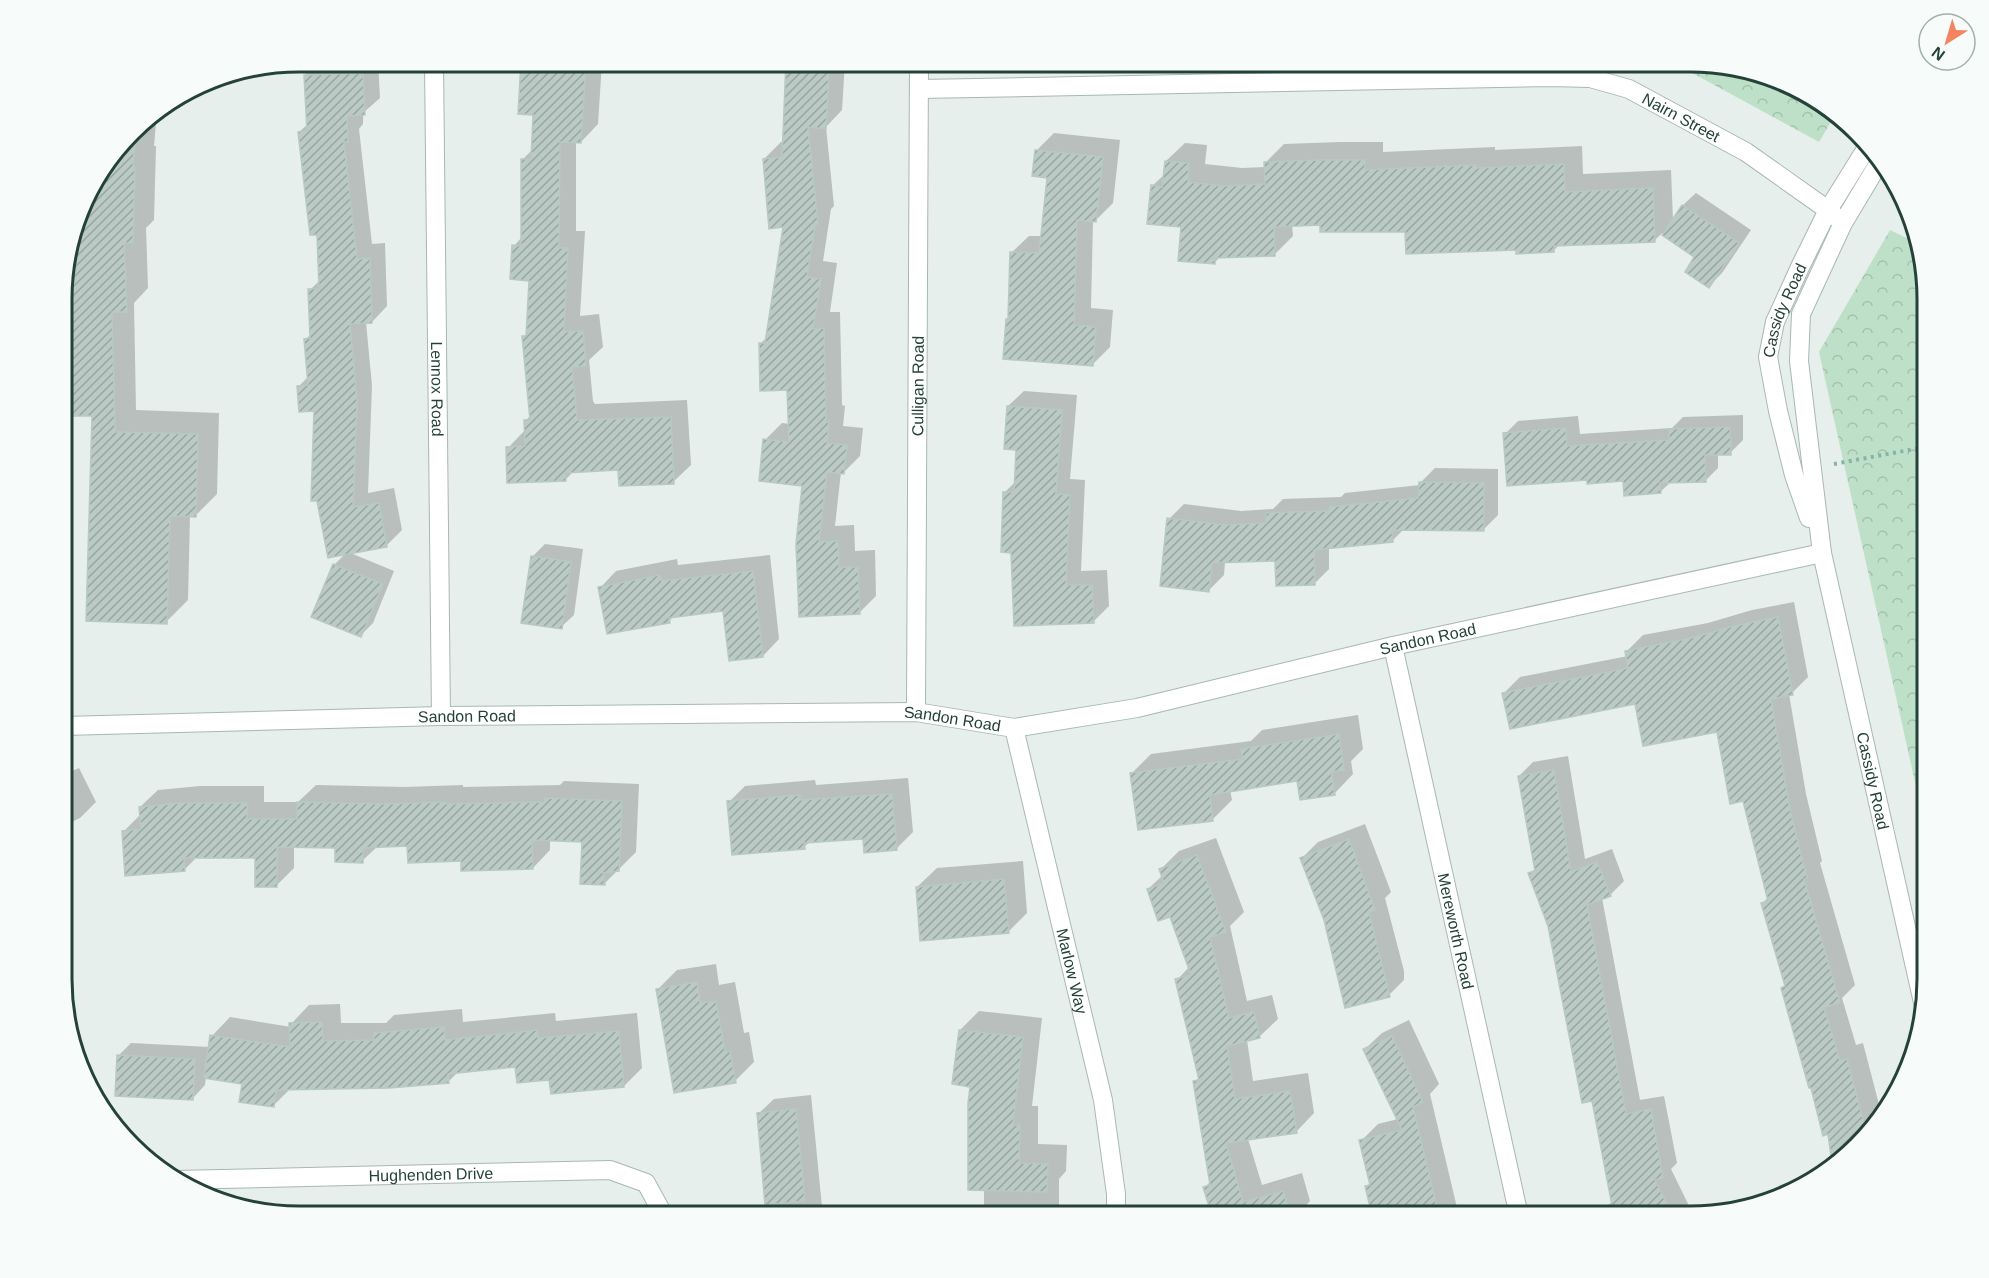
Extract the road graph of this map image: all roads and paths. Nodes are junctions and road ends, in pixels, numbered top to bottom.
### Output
1 (434, 72) edge
2 (919, 72) edge
3 (920, 88) junction
4 (1864, 153) edge
5 (1876, 169) edge
6 (1828, 210) junction
7 (1843, 223) junction
8 (1917, 449) edge
9 (1833, 464) dead end
10 (1822, 553) junction
11 (1393, 646) junction
12 (916, 712) junction
13 (441, 716) junction
14 (72, 726) edge
15 (1014, 728) junction
16 (1917, 976) edge
17 (192, 1180) edge
18 (659, 1206) edge
19 (1116, 1206) edge
20 (1517, 1206) edge

1 - 13 street, Lennox Road
2 - 3 street, Culligan Road
3 - 6 street, Nairn Street
3 - 12 street, Culligan Road
4 - 6 street, Cassidy Road
5 - 7 street, Cassidy Road
6 - 7 street, Nairn Street
6 - 10 street, Cassidy Road
7 - 10 street, Cassidy Road
8 - 9 path
10 - 11 street, Sandon Road
10 - 16 street, Cassidy Road
11 - 15 street, Sandon Road
11 - 20 street, Mereworth Road
12 - 13 street, Sandon Road
12 - 15 street, Sandon Road
13 - 14 street, Sandon Road
15 - 19 street, Marlow Way
17 - 18 street, Hughenden Drive

